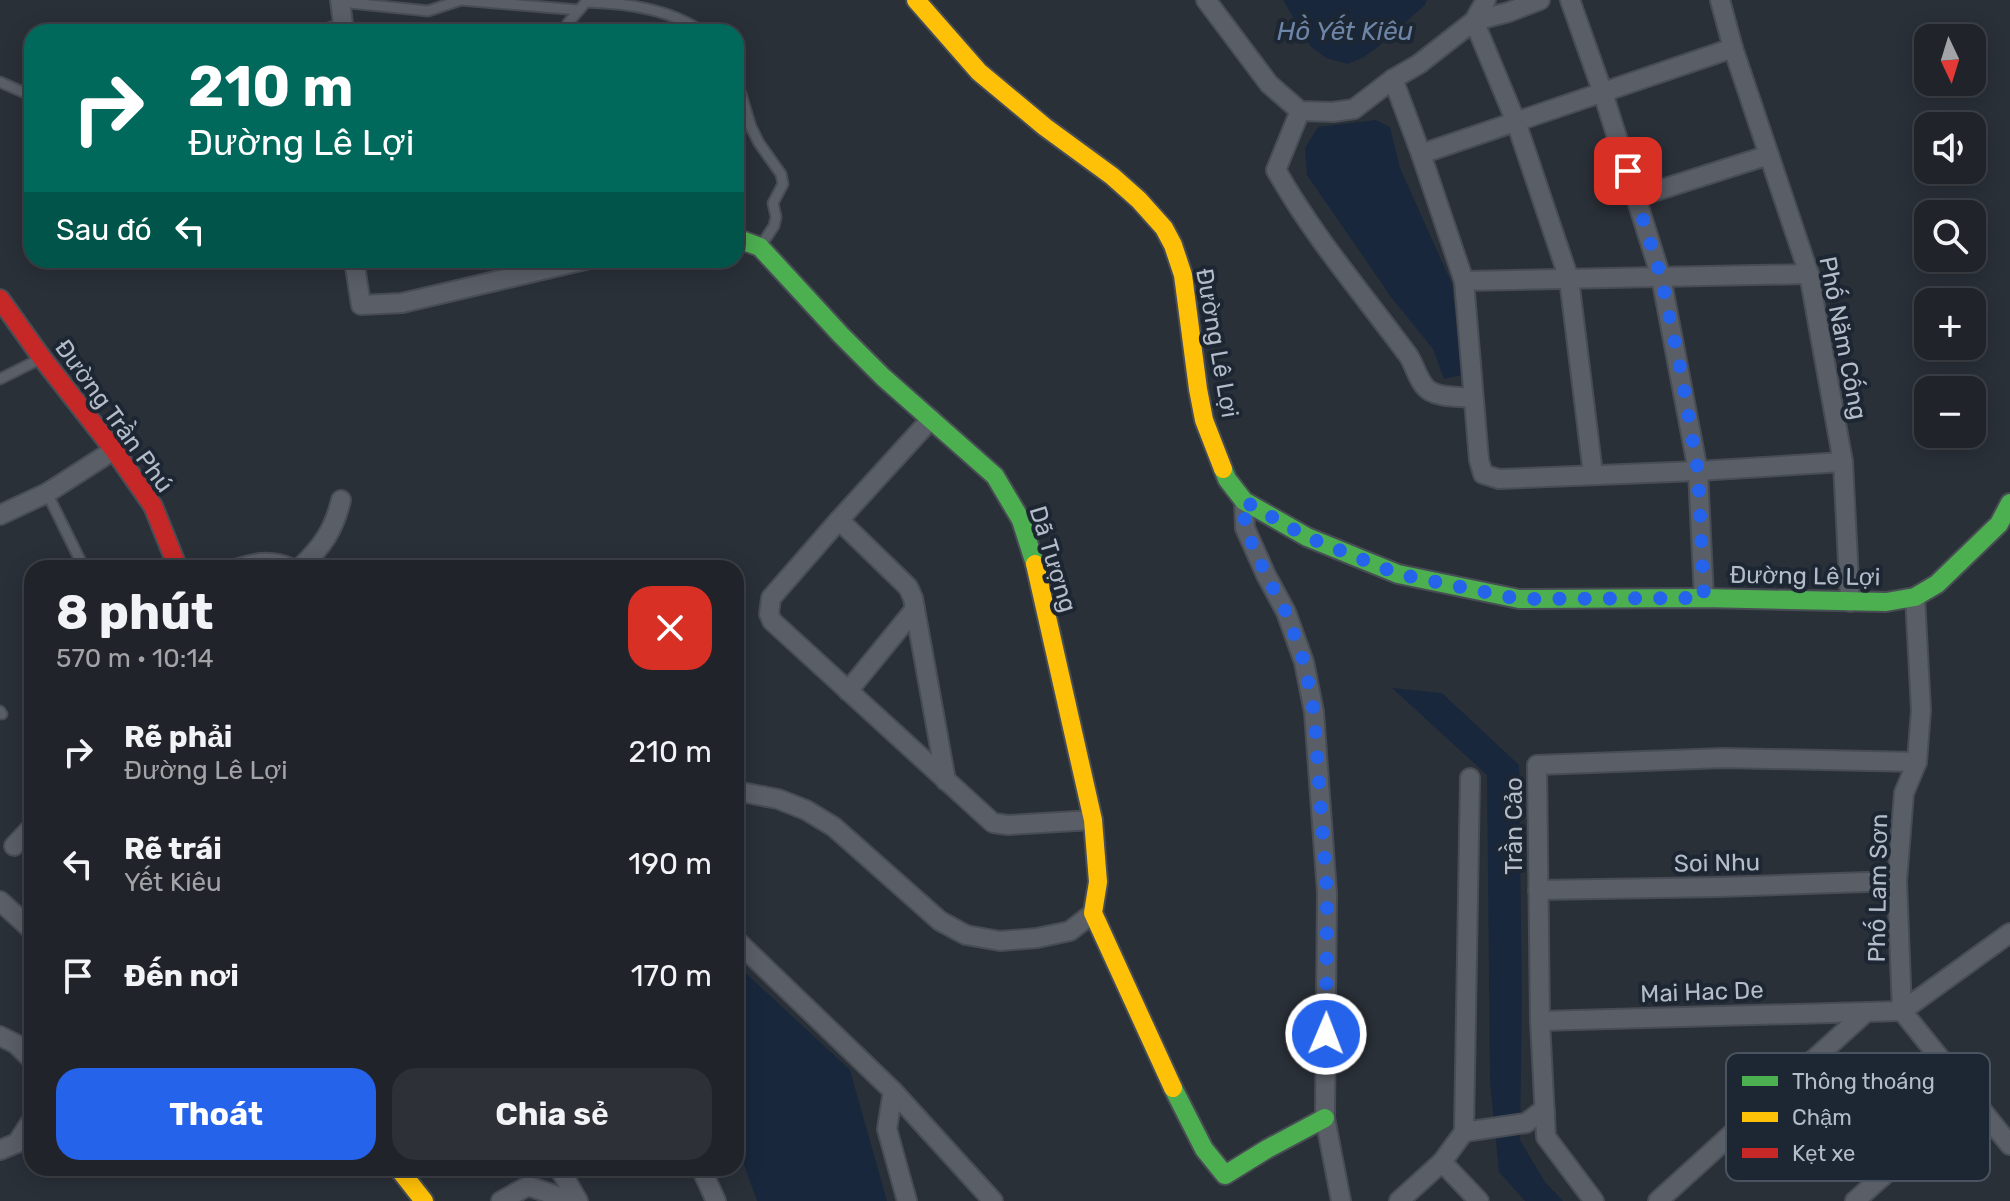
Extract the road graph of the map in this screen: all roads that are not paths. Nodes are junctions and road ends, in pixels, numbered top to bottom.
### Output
1 (916, 0) edge
2 (1206, 0) edge
3 (1486, 0) edge
4 (1540, 0) edge
5 (1570, 0) edge
6 (1720, 0) edge
7 (340, 1) edge
8 (578, 10) junction
9 (1474, 21) junction
10 (343, 24) edge
11 (568, 24) edge
12 (689, 24) edge
13 (1733, 48) junction
14 (1393, 79) junction
15 (0, 82) edge
16 (24, 92) edge
17 (1603, 93) junction
18 (744, 104) edge
19 (1300, 111) junction
20 (1516, 122) junction
21 (1421, 154) junction
22 (1769, 155) junction
23 (1637, 197) junction
24 (744, 241) edge
25 (760, 247) junction
26 (355, 268) edge
27 (508, 269) edge
28 (1809, 274) junction
29 (1661, 277) junction
30 (1569, 279) junction
31 (1464, 281) junction
32 (0, 299) edge
33 (42, 358) junction
34 (0, 379) edge
35 (1472, 398) junction
36 (931, 419) junction
37 (114, 450) junction
38 (1843, 462) junction
39 (1698, 471) junction
40 (1593, 474) junction
41 (47, 493) junction
42 (341, 500) dead end
43 (1244, 501) junction
44 (2010, 503) edge
45 (0, 515) edge
46 (839, 520) junction
47 (80, 560) edge
48 (175, 560) edge
49 (308, 560) edge
50 (1915, 597) junction
51 (1704, 598) junction
52 (1850, 602) junction
53 (915, 609) junction
54 (848, 691) junction
55 (1917, 762) junction
56 (1470, 778) dead end
57 (946, 781) junction
58 (744, 793) edge
59 (1093, 820) junction
60 (24, 835) edge
61 (14, 846) dead end
62 (1897, 881) junction
63 (1538, 890) junction
64 (0, 901) edge
65 (1093, 913) junction
66 (24, 923) edge
67 (2010, 934) edge
68 (744, 948) edge
69 (1902, 1011) junction
70 (1866, 1012) junction
71 (1540, 1021) junction
72 (0, 1036) edge
73 (24, 1052) edge
74 (1821, 1053) edge
75 (1936, 1053) edge
76 (893, 1091) junction
77 (1545, 1112) junction
78 (1325, 1118) junction
79 (1990, 1120) edge
80 (24, 1132) edge
81 (1470, 1132) junction
82 (1726, 1139) edge
83 (2010, 1145) edge
84 (0, 1150) edge
85 (1442, 1162) junction
86 (404, 1176) edge
87 (563, 1176) edge
88 (705, 1176) edge
89 (1878, 1181) edge
90 (424, 1201) edge
91 (501, 1201) edge
92 (575, 1201) edge
93 (716, 1201) edge
94 (907, 1201) edge
95 (993, 1201) edge
96 (1341, 1201) edge
97 (1399, 1201) edge
98 (1479, 1201) edge
99 (1594, 1201) edge
100 (1658, 1201) edge
101 (1855, 1201) edge

1 - 43 street, Đường Lê Lợi
2 - 19 street
3 - 9 street
4 - 9 street
5 - 17 street
6 - 13 street, Phố Năm Cống
7 - 8 lane
7 - 10 street
8 - 11 lane
8 - 12 lane
9 - 14 street
9 - 20 street
13 - 17 street
13 - 22 street, Phố Năm Cống
14 - 19 street
14 - 21 street
15 - 16 lane
17 - 20 street
17 - 23 street
18 - 25 lane
19 - 35 street
20 - 21 street
20 - 30 street
21 - 31 street
22 - 23 street
22 - 28 street, Phố Năm Cống
23 - 29 street
24 - 25 street, Dã Tượng
25 - 36 street, Dã Tượng
26 - 27 street
28 - 29 street
28 - 38 street, Phố Năm Cống
29 - 30 street
29 - 39 street
30 - 31 street
30 - 40 street
31 - 35 street
32 - 33 street, Đường Trần Phú
33 - 34 lane
33 - 37 street, Đường Trần Phú
35 - 40 street
36 - 46 street
36 - 59 street, Dã Tượng
37 - 41 street
37 - 48 street, Đường Trần Phú
38 - 39 street
38 - 52 street, Phố Năm Cống
39 - 40 street
39 - 51 street
41 - 45 street
41 - 47 lane
42 - 49 street
43 - 51 street, Đường Lê Lợi
43 - 78 street
44 - 50 street, Đường Lê Lợi
46 - 53 street
46 - 54 street
50 - 52 street, Đường Lê Lợi
50 - 55 street, Phố Lam Sơn
51 - 52 street, Đường Lê Lợi
53 - 54 street
53 - 57 street
54 - 57 street
55 - 62 street, Phố Lam Sơn
55 - 63 street, Trần Cảo
56 - 81 street
57 - 59 street
58 - 65 street
59 - 65 street, Dã Tượng
60 - 61 street
62 - 63 street, Soi Nhu
62 - 69 street, Phố Lam Sơn
63 - 71 street, Trần Cảo
64 - 66 street
65 - 78 street
67 - 69 street
68 - 76 street
69 - 70 street, Mai Hac De
69 - 75 street
70 - 71 street, Mai Hac De
70 - 74 street
71 - 77 street, Trần Cảo
72 - 73 street
76 - 94 street
76 - 95 street
77 - 81 street
77 - 99 street, Trần Cảo
78 - 96 street
79 - 83 street
80 - 84 street
81 - 85 street
82 - 100 street
85 - 97 street
85 - 98 street
86 - 90 street
87 - 92 street
88 - 93 street
89 - 101 street
91 - 92 street

